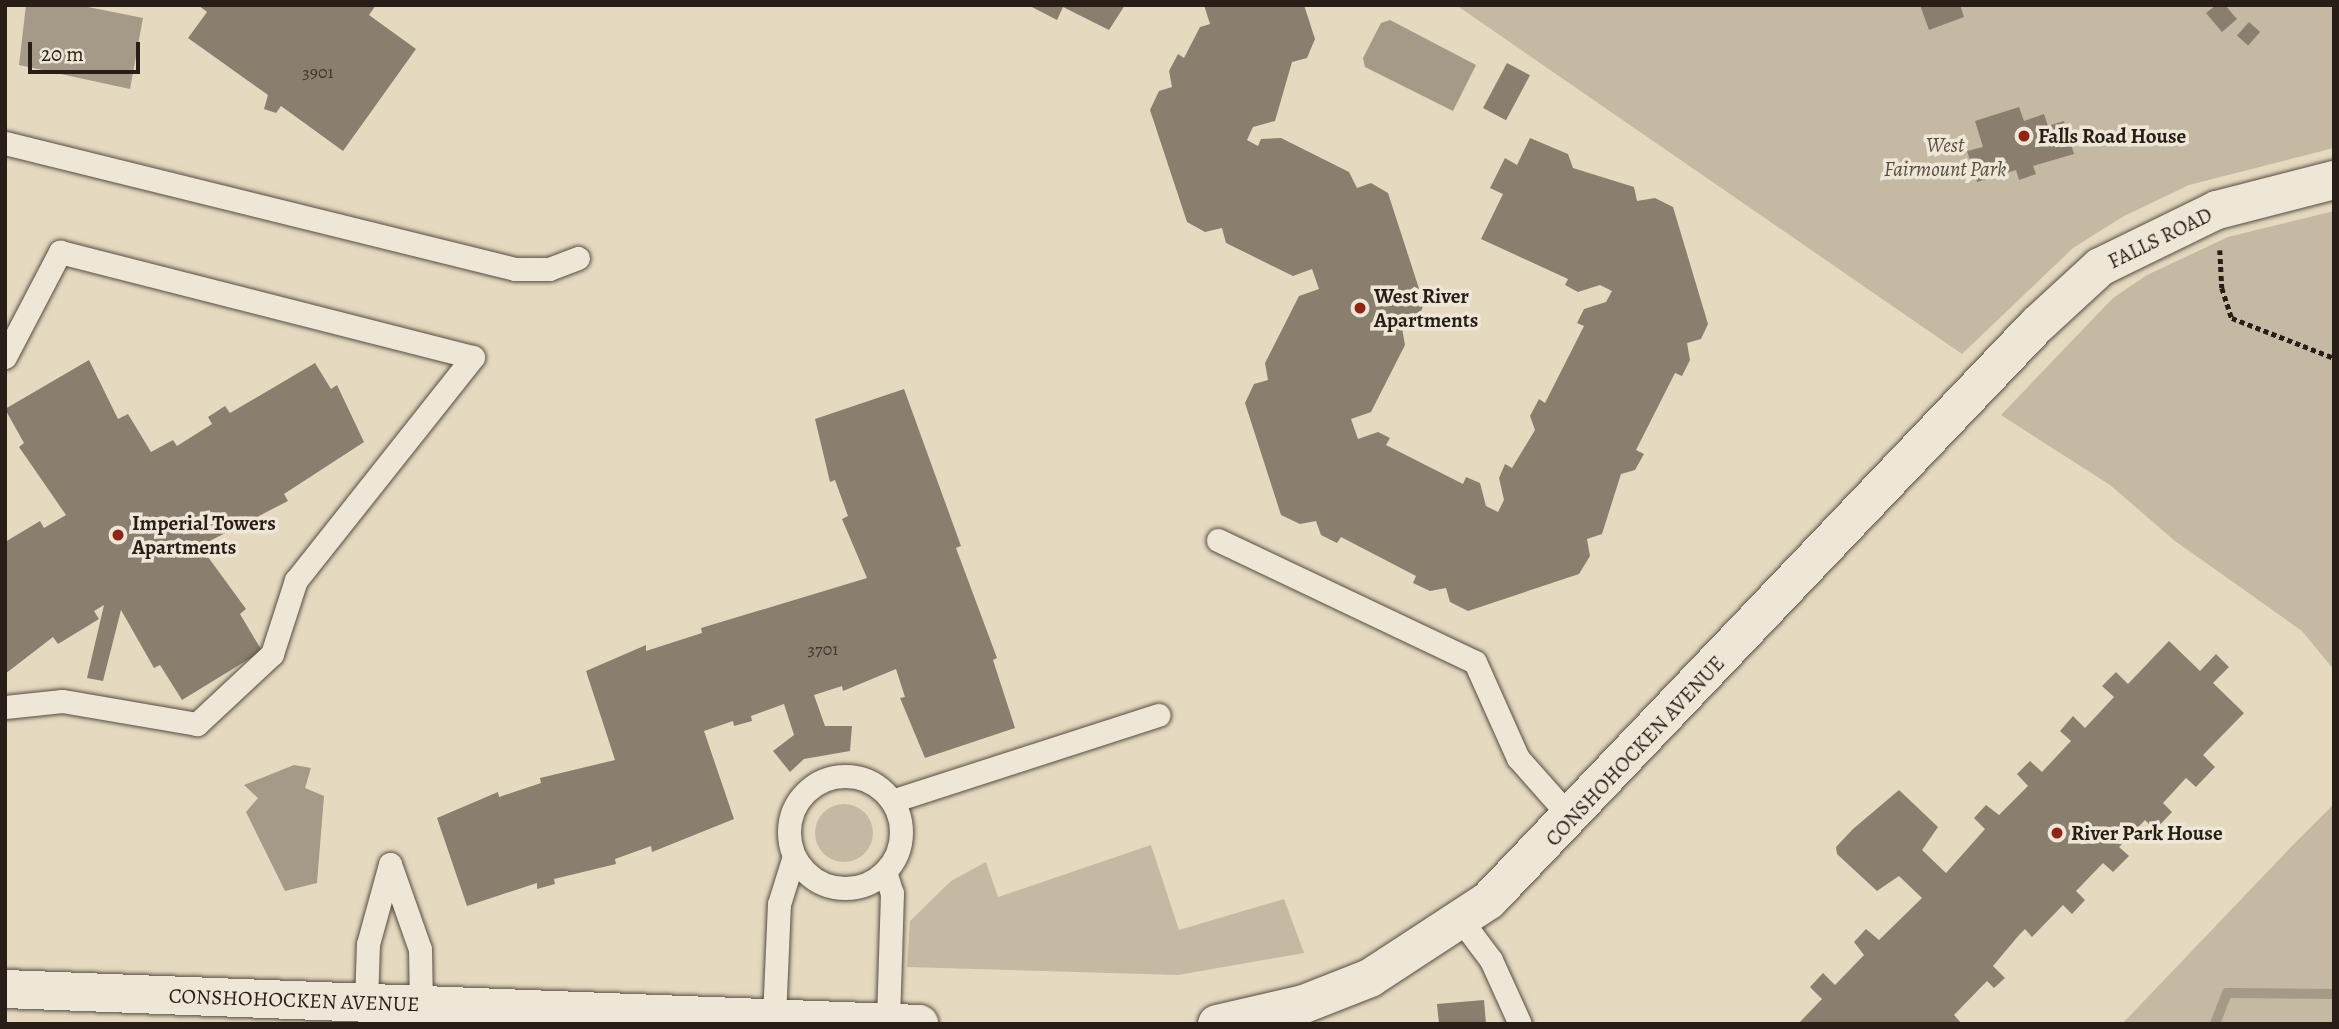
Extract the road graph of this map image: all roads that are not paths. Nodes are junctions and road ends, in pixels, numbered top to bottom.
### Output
1 (8, 150) edge
2 (2334, 180) edge
3 (578, 258) dead end
4 (5, 357) edge
5 (1986, 379) joint
6 (1218, 540) dead end
7 (5, 707) edge
8 (1158, 715) dead end
9 (892, 801) junction
10 (1571, 818) junction
11 (794, 856) junction
12 (885, 872) junction
13 (1461, 920) junction
14 (5, 989) edge
15 (366, 1003) junction
16 (421, 1004) junction
17 (1284, 1017) edge
18 (774, 1018) junction
19 (904, 1023) edge
20 (1217, 1024) edge
21 (1520, 1024) edge

1 - 3 lane
2 - 5 street, FALLS ROAD
4 - 7 lane
5 - 10 street, CONSHOHOCKEN AVENUE
6 - 10 lane
8 - 9 lane
9 - 11 lane
9 - 12 lane
10 - 13 street, CONSHOHOCKEN AVENUE
11 - 12 lane
11 - 18 lane
12 - 19 lane
13 - 17 street, CONSHOHOCKEN AVENUE
13 - 21 lane
14 - 15 street, CONSHOHOCKEN AVENUE
15 - 16 street, CONSHOHOCKEN AVENUE
15 - 16 lane
16 - 18 street, CONSHOHOCKEN AVENUE
17 - 20 street, CONSHOHOCKEN AVENUE
18 - 19 street, CONSHOHOCKEN AVENUE

